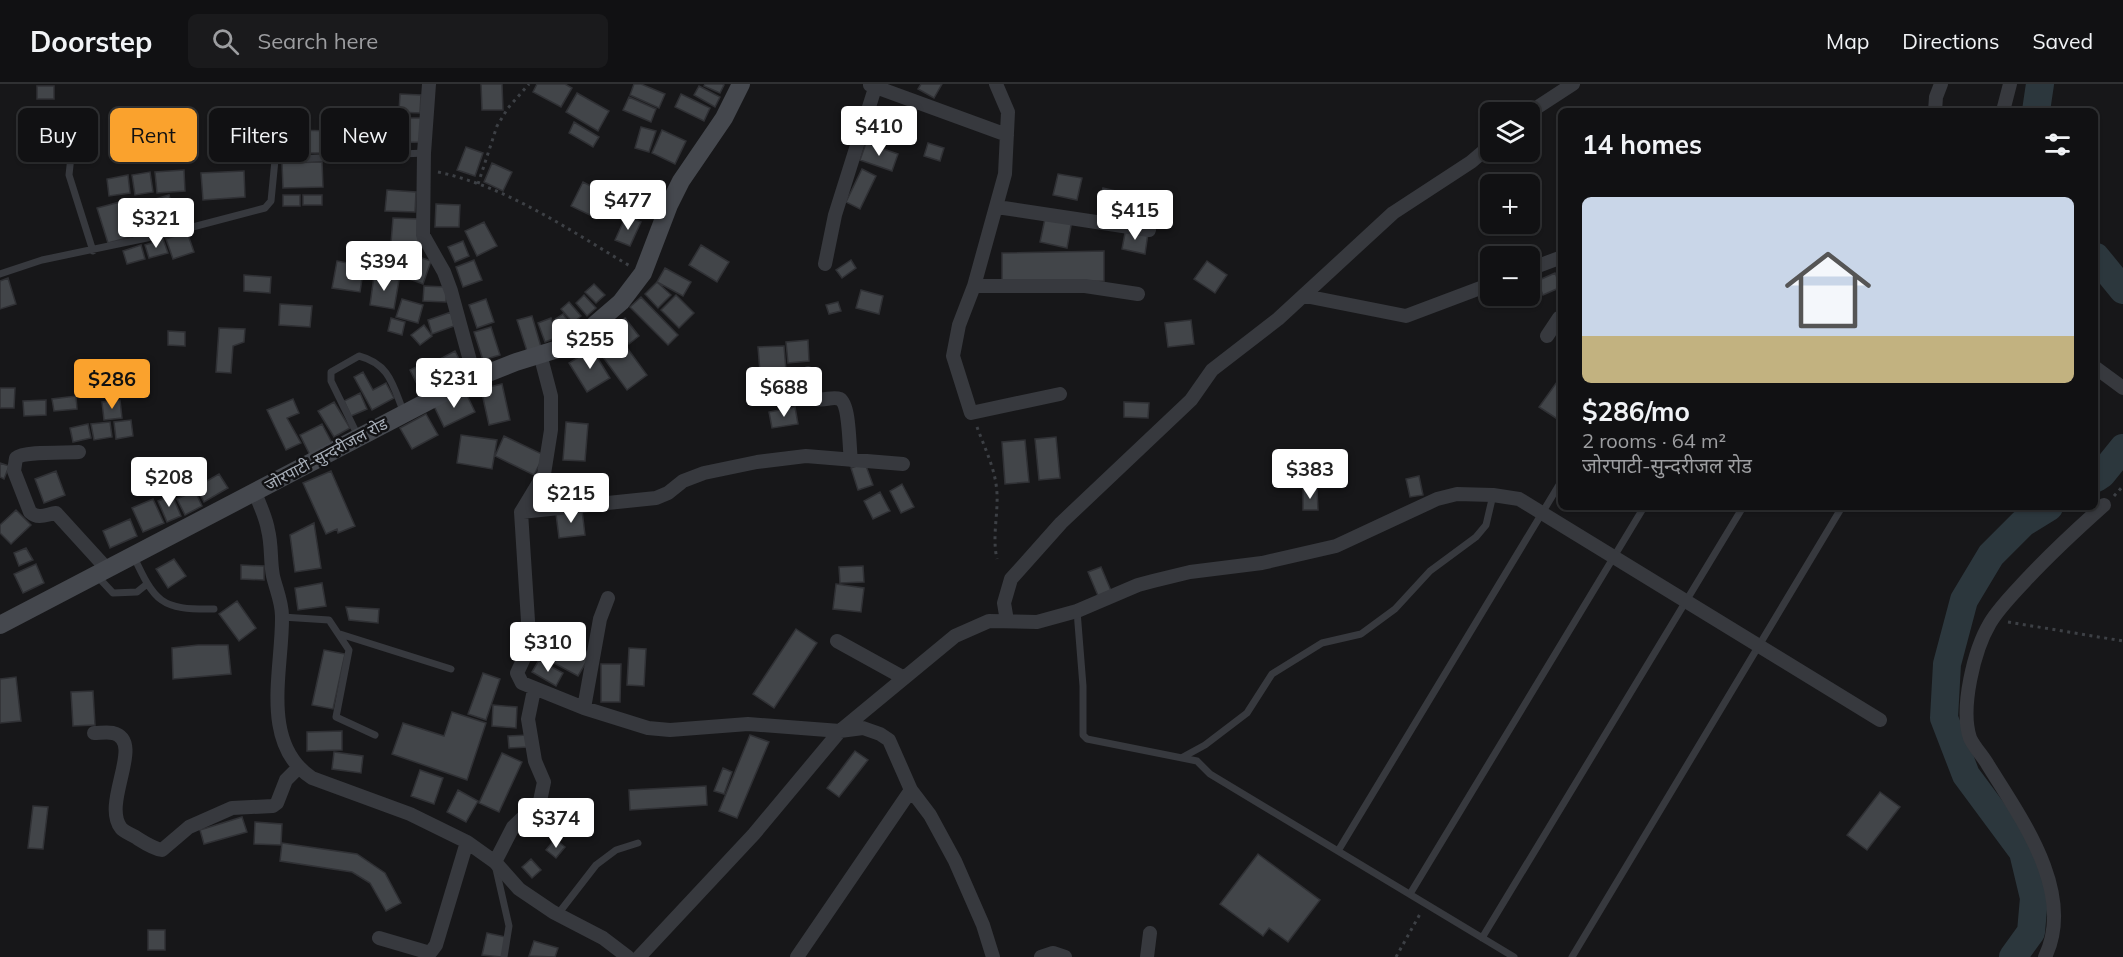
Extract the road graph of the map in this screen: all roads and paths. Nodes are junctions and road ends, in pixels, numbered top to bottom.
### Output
1 (429, 84) edge
2 (529, 84) edge
3 (741, 84) edge
4 (996, 84) edge
5 (1573, 84) edge
6 (1941, 84) edge
7 (2010, 84) edge
8 (872, 86) edge
9 (1540, 105) edge
10 (1935, 108) edge
11 (2004, 108) edge
12 (1007, 135) junction
13 (424, 153) junction
14 (1480, 154) edge
15 (70, 162) edge
16 (424, 169) junction
17 (478, 184) junction
18 (997, 207) junction
19 (1149, 230) dead end
20 (93, 251) junction
21 (1558, 258) edge
22 (825, 264) dead end
23 (1540, 265) edge
24 (643, 273) junction
25 (0, 274) edge
26 (974, 286) junction
27 (1480, 288) edge
28 (1138, 294) dead end
29 (1305, 296) junction
30 (1558, 320) edge
31 (1547, 336) dead end
32 (540, 354) junction
33 (2098, 370) edge
34 (808, 373) dead end
35 (475, 378) junction
36 (2118, 385) edge
37 (1060, 394) dead end
38 (404, 412) junction
39 (971, 413) junction
40 (358, 437) junction
41 (79, 452) dead end
42 (850, 460) junction
43 (903, 464) dead end
44 (1558, 487) edge
45 (255, 492) junction
46 (1493, 495) junction
47 (2104, 505) dead end
48 (1642, 510) edge
49 (1741, 510) edge
50 (1840, 510) edge
51 (521, 513) junction
52 (1542, 513) junction
53 (134, 555) junction
54 (1614, 557) junction
55 (997, 559) dead end
56 (102, 572) junction
57 (147, 584) junction
58 (608, 598) dead end
59 (1686, 601) junction
60 (214, 609) dead end
61 (1077, 610) junction
62 (282, 617) junction
63 (1995, 617) junction
64 (1007, 621) junction
65 (0, 626) edge
66 (340, 634) junction
67 (837, 641) dead end
68 (2123, 641) edge
69 (1759, 646) junction
70 (452, 669) dead end
71 (904, 678) junction
72 (534, 690) junction
73 (584, 708) junction
74 (1880, 720) dead end
75 (840, 731) junction
76 (94, 733) dead end
77 (375, 735) dead end
78 (1183, 757) junction
79 (297, 769) junction
80 (911, 790) junction
81 (467, 842) junction
82 (638, 843) dead end
83 (1338, 851) junction
84 (495, 862) junction
85 (1410, 894) junction
86 (1425, 904) junction
87 (558, 914) junction
88 (1150, 933) dead end
89 (379, 938) dead end
90 (1482, 938) junction
91 (504, 957) edge
92 (628, 957) edge
93 (639, 957) edge
94 (797, 957) edge
95 (993, 957) edge
96 (1041, 957) edge
97 (1065, 957) edge
98 (1147, 957) edge
99 (1396, 957) edge
100 (1514, 957) edge
101 (1572, 957) edge
102 (2044, 957) edge

1 - 13 street
2 - 17 path
3 - 24 main road, जोरपाटी-सुन्दरीजल रोड
4 - 12 street
5 - 9 street
6 - 10 street
7 - 11 street
8 - 12 street
8 - 22 street
12 - 18 street
13 - 16 street
13 - 20 lane
14 - 29 street
15 - 20 lane
16 - 17 path
16 - 35 street
17 - 24 path
18 - 19 street
18 - 26 street
20 - 25 lane
21 - 23 street
24 - 32 main road, जोरपाटी-सुन्दरीजल रोड
26 - 28 street
26 - 39 street
27 - 29 street
29 - 64 street
30 - 31 street
32 - 35 main road, जोरपाटी-सुन्दरीजल रोड
32 - 51 street
33 - 36 street
34 - 42 street
35 - 38 main road, जोरपाटी-सुन्दरीजल रोड
37 - 39 street
38 - 40 main road, जोरपाटी-सुन्दरीजल रोड
38 - 40 lane
39 - 55 path
40 - 45 main road, जोरपाटी-सुन्दरीजल रोड
41 - 56 street
42 - 43 street
42 - 51 street
44 - 52 lane
45 - 53 main road, जोरपाटी-सुन्दरीजल रोड
45 - 62 street
46 - 52 street
46 - 61 street
46 - 78 lane
47 - 63 street
48 - 54 lane
49 - 59 lane
50 - 69 lane
51 - 72 street
52 - 54 street
52 - 83 lane
53 - 56 main road, जोरपाटी-सुन्दरीजल रोड
53 - 57 lane
54 - 59 street
54 - 85 lane
56 - 57 lane
56 - 65 main road, जोरपाटी-सुन्दरीजल रोड
57 - 60 lane
58 - 73 street
59 - 69 street
59 - 90 lane
61 - 64 street
61 - 78 lane
62 - 66 lane
62 - 79 street
63 - 68 path
63 - 102 street
64 - 71 street
66 - 70 lane
66 - 77 lane
67 - 71 street
69 - 74 street
69 - 101 lane
71 - 75 street
72 - 73 street
72 - 84 street
73 - 75 street
75 - 80 street
75 - 93 street
76 - 79 street
78 - 83 lane
79 - 81 street
80 - 94 street
80 - 95 street
81 - 84 street
81 - 89 street
82 - 87 lane
83 - 85 lane
84 - 87 street
84 - 91 lane
85 - 86 lane
86 - 90 lane
86 - 99 path
87 - 92 street
88 - 98 street
90 - 100 lane
96 - 97 street

